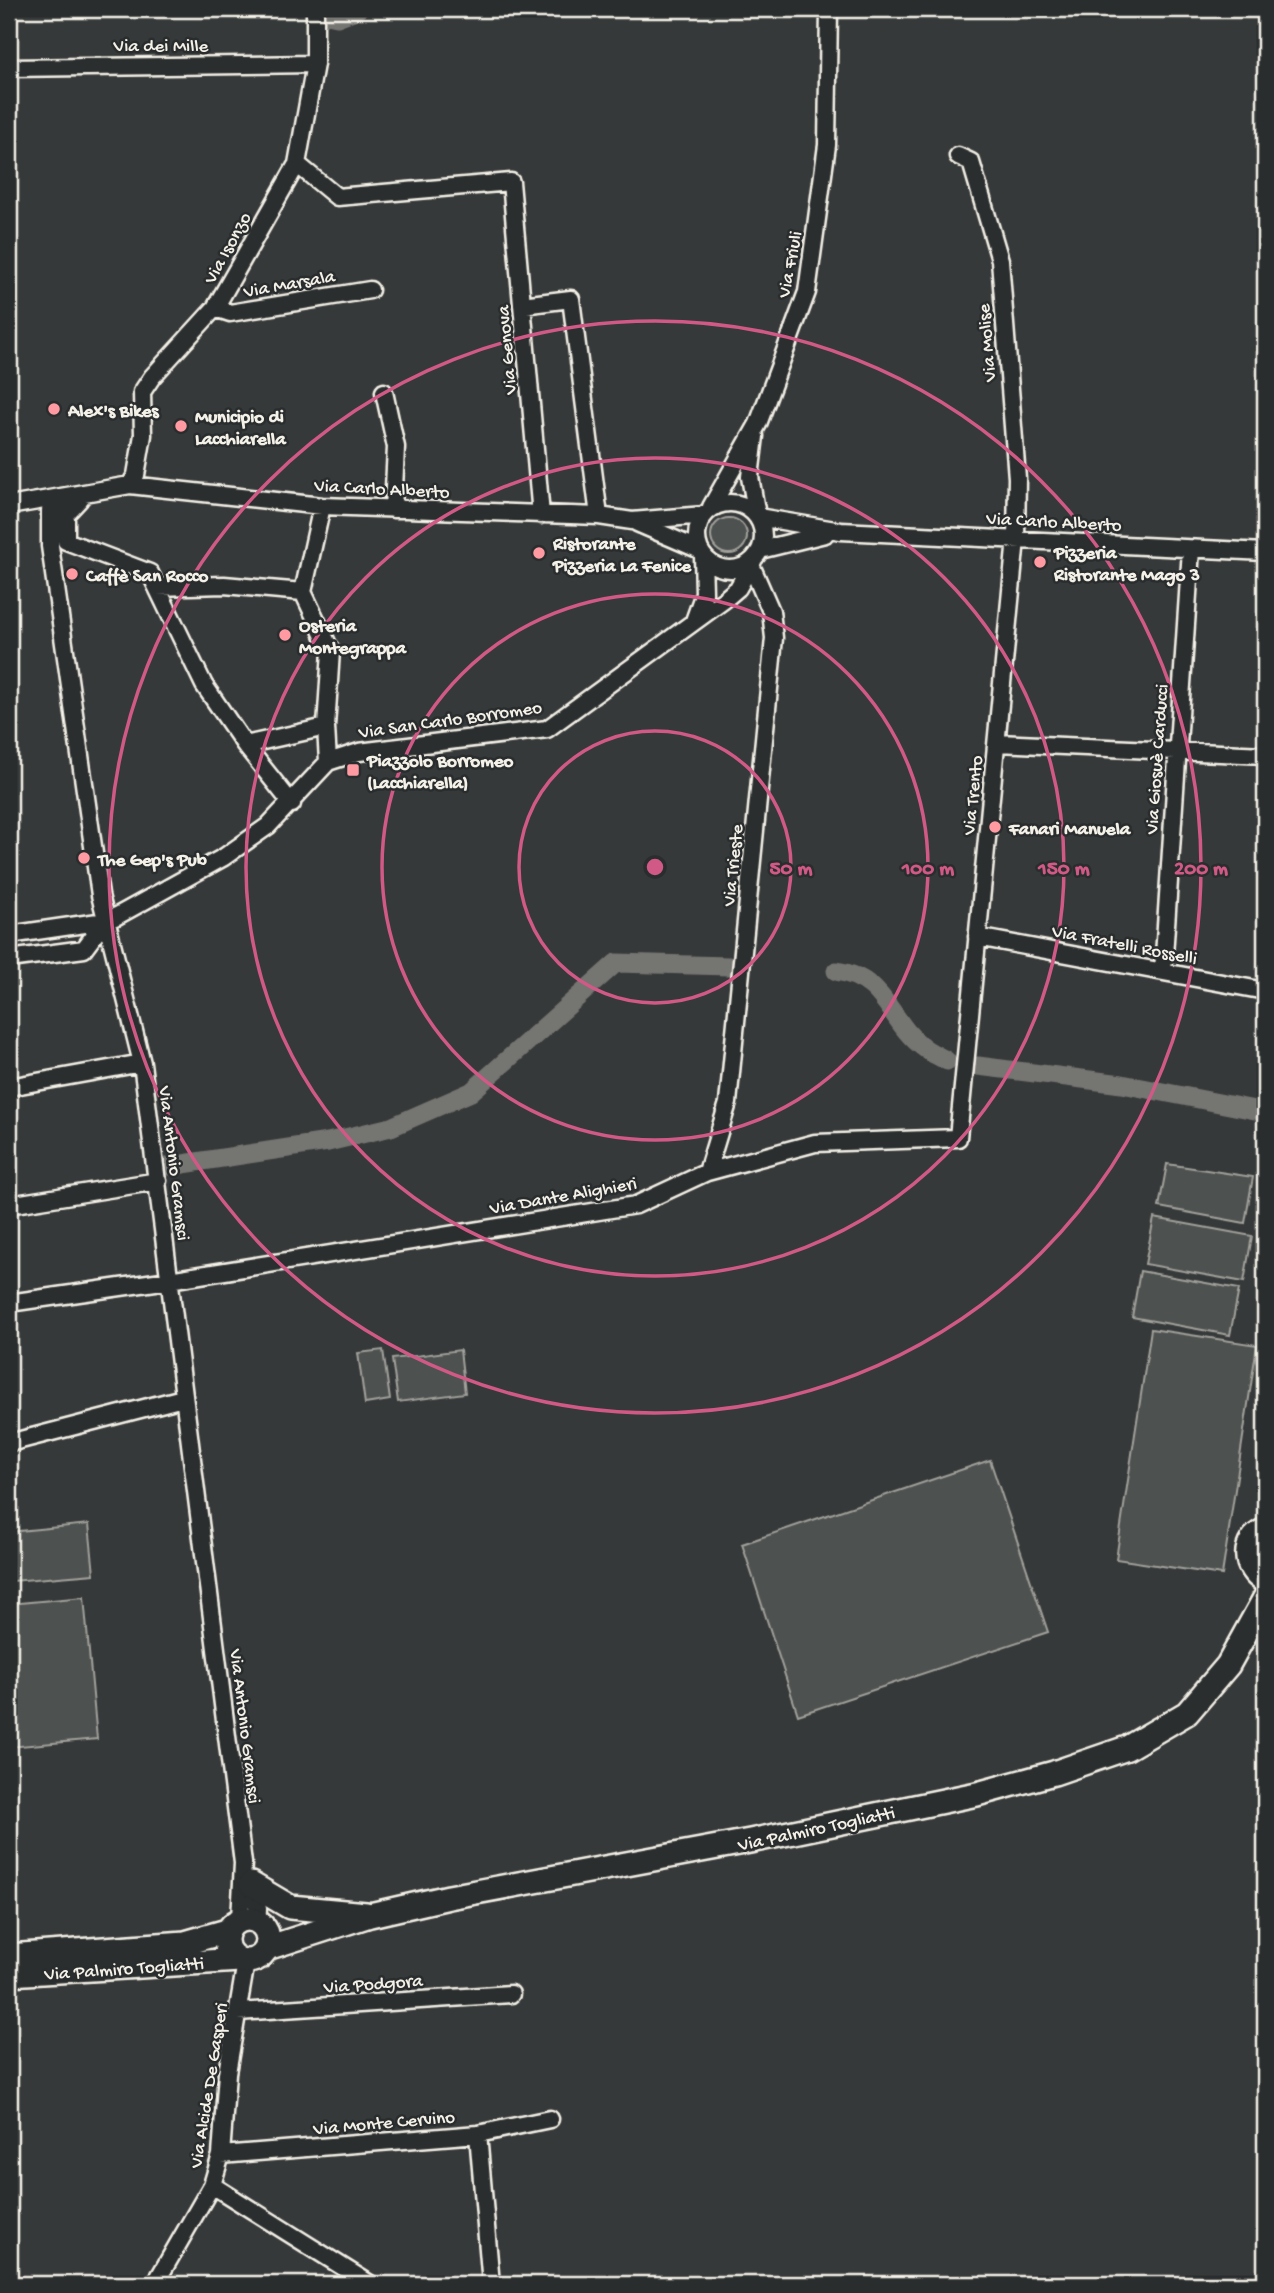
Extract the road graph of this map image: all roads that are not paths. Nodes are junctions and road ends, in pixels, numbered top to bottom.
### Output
1 (829, 9) edge
2 (316, 10) edge
3 (315, 64) junction
4 (9, 68) edge
5 (958, 156) dead end
6 (297, 164) junction
7 (370, 290) dead end
8 (522, 305) junction
9 (215, 308) junction
10 (384, 391) dead end
11 (758, 424) junction
12 (130, 485) junction
13 (84, 495) junction
14 (9, 506) edge
15 (322, 506) junction
16 (393, 509) junction
17 (708, 511) junction
18 (541, 515) junction
19 (600, 516) junction
20 (758, 516) junction
21 (632, 521) junction
22 (841, 531) junction
23 (1016, 539) junction
24 (1191, 549) junction
25 (1265, 552) edge
26 (701, 553) junction
27 (755, 559) junction
28 (157, 587) junction
29 (303, 592) junction
30 (694, 621) junction
31 (326, 727) junction
32 (245, 744) junction
33 (997, 744) junction
34 (1176, 751) junction
35 (1265, 755) edge
36 (328, 762) junction
37 (292, 804) junction
38 (105, 921) junction
39 (9, 934) edge
40 (977, 937) junction
41 (9, 959) edge
42 (1163, 971) junction
43 (1265, 991) edge
44 (142, 1063) junction
45 (9, 1087) edge
46 (958, 1138) joint
47 (707, 1172) junction
48 (158, 1181) junction
49 (9, 1205) edge
50 (169, 1280) junction
51 (9, 1303) edge
52 (183, 1398) junction
53 (9, 1443) edge
54 (1262, 1527) edge
55 (1261, 1588) edge
56 (247, 1873) junction
57 (302, 1909) junction
58 (370, 1915) junction
59 (246, 1924) junction
60 (267, 1948) junction
61 (9, 1956) edge
62 (243, 1961) junction
63 (9, 1974) edge
64 (510, 1994) dead end
65 (238, 2012) junction
66 (550, 2119) dead end
67 (478, 2134) junction
68 (221, 2155) junction
69 (212, 2185) junction
70 (155, 2284) edge
71 (370, 2284) edge
72 (491, 2284) edge

1 - 11 street, Via Friuli
2 - 3 street, Via Isonzo
3 - 4 street, Via dei Mille
3 - 6 street, Via Isonzo
5 - 23 street, Via Molise
6 - 8 street, Via Genova
6 - 9 street, Via Isonzo
7 - 9 street, Via Marsala
8 - 18 street, Via Genova
8 - 19 street
9 - 12 street, Via Isonzo
10 - 16 street
11 - 17 street, Via Friuli
11 - 20 street
12 - 13 street, Via Carlo Alberto
12 - 15 street, Via Carlo Alberto
13 - 14 street
13 - 28 street
13 - 38 street, Via Antonio Gramsci
15 - 16 street, Via Carlo Alberto
15 - 29 street
16 - 18 street, Via Carlo Alberto
17 - 20 street, Via Carlo Alberto
17 - 21 street, Via Carlo Alberto
17 - 26 street
18 - 19 street, Via Carlo Alberto
19 - 21 street, Via Carlo Alberto
20 - 22 street, Via Carlo Alberto
20 - 27 street
21 - 26 street, Via Carlo Alberto
22 - 23 street, Via Carlo Alberto
22 - 27 street, Via Carlo Alberto
23 - 24 street, Via Carlo Alberto
23 - 33 street, Via Trento
24 - 25 street, Via Carlo Alberto
24 - 34 street, Via Giosuè Carducci
26 - 27 street, Via Carlo Alberto
26 - 30 street
27 - 30 street, Via San Carlo Borromeo
27 - 47 street, Via Trieste
28 - 29 street
28 - 32 street
29 - 31 street
30 - 36 street, Via San Carlo Borromeo
31 - 32 street
31 - 36 street
32 - 37 street
33 - 34 street
33 - 40 street, Via Trento
34 - 35 street
34 - 42 street, Via Giosuè Carducci
36 - 37 street
37 - 38 street
38 - 39 street
38 - 41 street
38 - 44 street, Via Antonio Gramsci
40 - 42 street, Via Fratelli Rosselli
40 - 46 street, Via Trento
42 - 43 street, Via Fratelli Rosselli
44 - 45 street
44 - 48 street, Via Antonio Gramsci
46 - 47 street, Via Dante Alighieri
47 - 50 street, Via Dante Alighieri
48 - 49 street
48 - 50 street, Via Antonio Gramsci
50 - 51 street, Via Dante Alighieri
50 - 52 street, Via Antonio Gramsci
52 - 53 street
52 - 56 street, Via Antonio Gramsci
54 - 55 street
55 - 58 street, Via Palmiro Togliatti
56 - 57 street, Via Palmiro Togliatti
56 - 59 street, Via Antonio Gramsci
57 - 58 street, Via Palmiro Togliatti
57 - 59 street, Via Palmiro Togliatti
58 - 60 street, Via Palmiro Togliatti
59 - 60 street
59 - 61 street, Via Palmiro Togliatti
59 - 62 street
60 - 62 street
62 - 63 street, Via Palmiro Togliatti
62 - 65 street, Via Alcide De Gasperi
64 - 65 street, Via Podgora
65 - 68 street, Via Alcide De Gasperi
66 - 67 street, Via Monte Cervino
67 - 68 street, Via Monte Cervino
67 - 72 street
68 - 69 street, Via Alcide De Gasperi
69 - 70 street, Via Alcide De Gasperi
69 - 71 street

